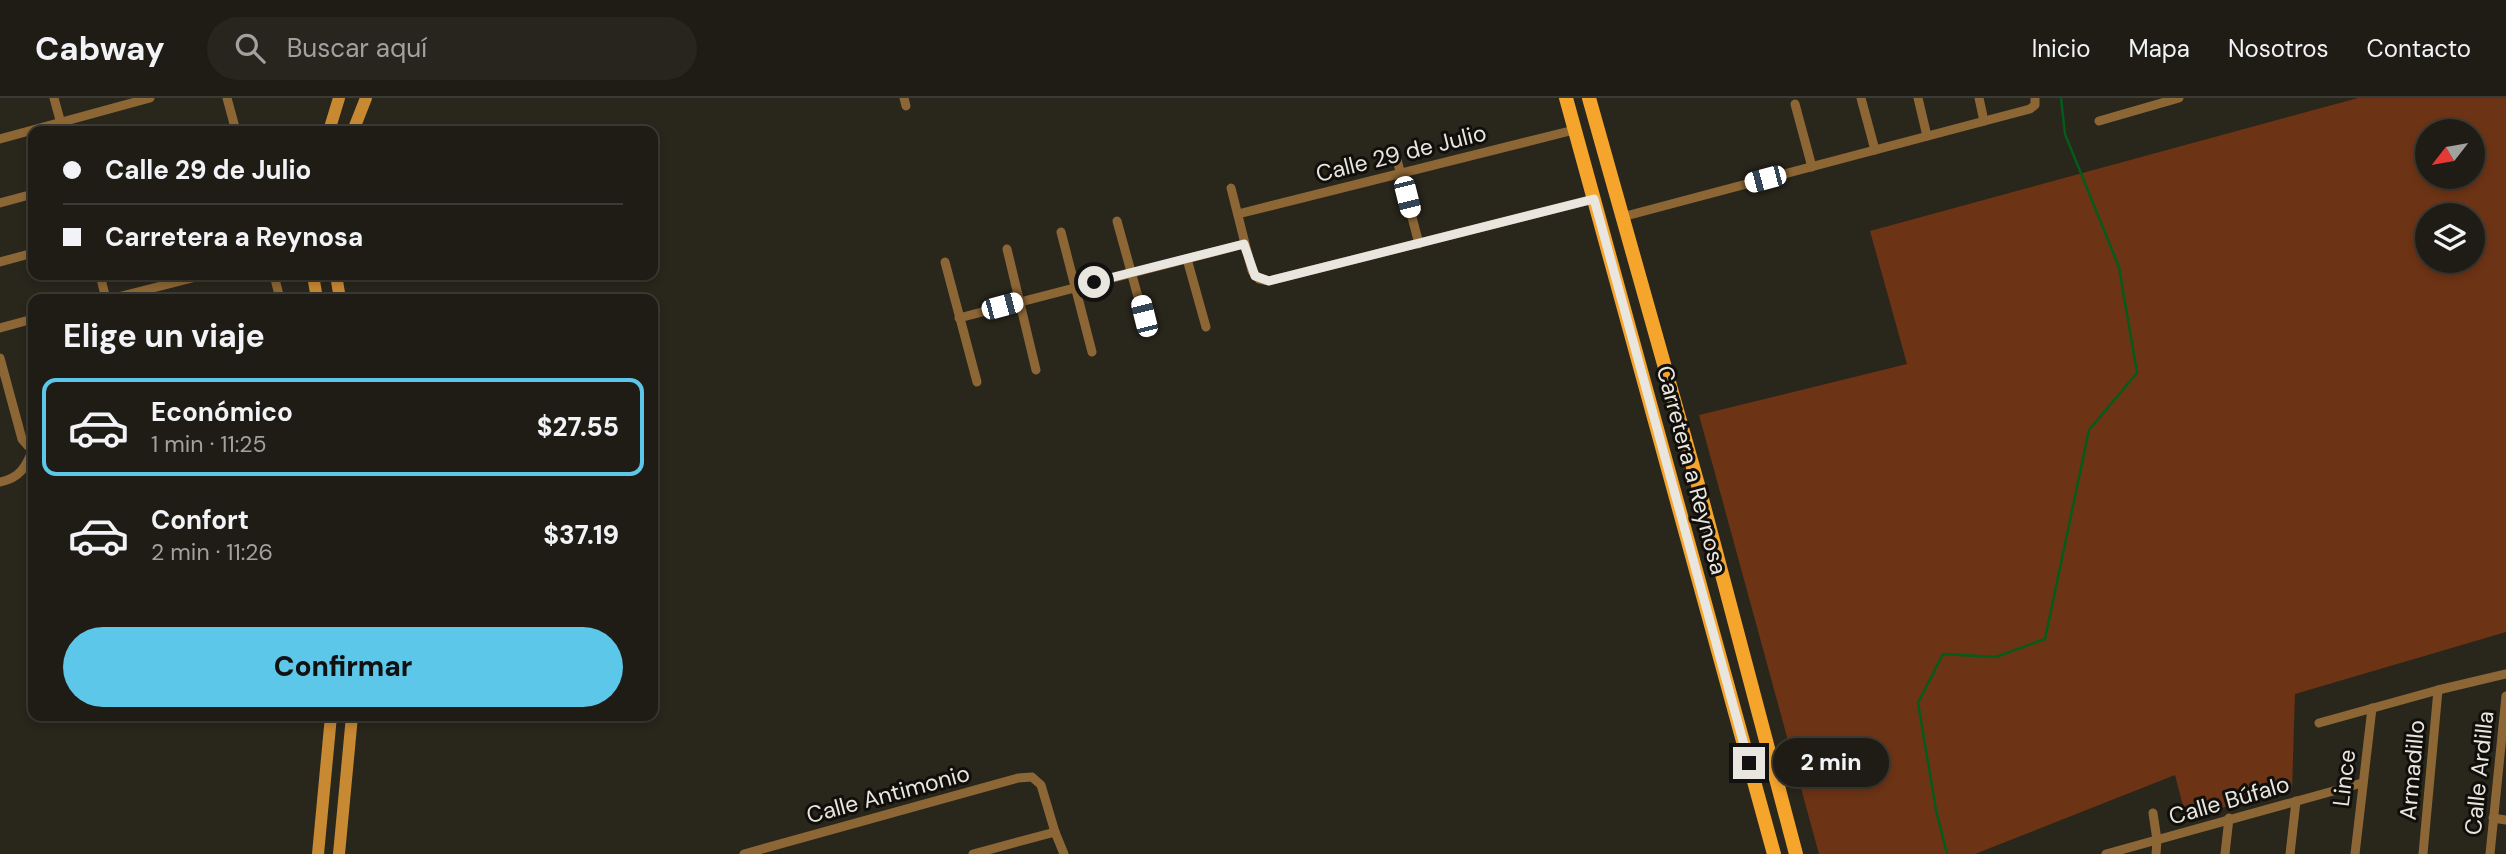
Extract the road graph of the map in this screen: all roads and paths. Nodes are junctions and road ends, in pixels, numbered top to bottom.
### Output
1 (54, 98) edge
2 (150, 98) edge
3 (227, 98) edge
4 (339, 98) edge
5 (366, 98) edge
6 (1587, 98) edge
7 (1861, 98) edge
8 (1917, 98) edge
9 (1979, 98) edge
10 (2179, 98) edge
11 (2163, 100) edge
12 (1567, 102) edge
13 (2034, 103) edge
14 (1795, 104) dead end
15 (1984, 121) junction
16 (2099, 121) dead end
17 (62, 126) edge
18 (65, 126) edge
19 (235, 126) edge
20 (331, 126) edge
21 (355, 126) edge
22 (1574, 130) junction
23 (28, 134) edge
24 (1927, 136) junction
25 (0, 139) edge
26 (1580, 148) junction
27 (1875, 150) junction
28 (1395, 152) dead end
29 (1812, 166) junction
30 (1401, 173) junction
31 (1231, 188) dead end
32 (28, 195) edge
33 (1594, 199) junction
34 (1617, 199) junction
35 (0, 203) edge
36 (1238, 214) junction
37 (1622, 217) junction
38 (1117, 221) dead end
39 (1061, 232) dead end
40 (1244, 244) junction
41 (1419, 244) junction
42 (1007, 249) dead end
43 (28, 254) edge
44 (1187, 259) junction
45 (0, 262) edge
46 (945, 262) dead end
47 (1635, 263) junction
48 (1132, 272) junction
49 (184, 280) edge
50 (1075, 287) junction
51 (128, 294) edge
52 (1019, 302) junction
53 (959, 318) junction
54 (28, 320) edge
55 (1206, 327) dead end
56 (0, 328) edge
57 (1148, 333) dead end
58 (1092, 352) dead end
59 (0, 358) edge
60 (1036, 370) dead end
61 (977, 382) dead end
62 (28, 446) edge
63 (28, 459) edge
64 (0, 481) edge
65 (2506, 674) edge
66 (2438, 690) junction
67 (2506, 696) edge
68 (2372, 708) junction
69 (1758, 713) junction
70 (1737, 718) junction
71 (331, 721) edge
72 (352, 721) edge
73 (2319, 723) dead end
74 (2362, 783) junction
75 (2296, 801) junction
76 (2152, 813) dead end
77 (2229, 818) junction
78 (2493, 818) junction
79 (2506, 820) edge
80 (1055, 832) junction
81 (2157, 840) junction
82 (759, 851) edge
83 (318, 854) edge
84 (339, 854) edge
85 (744, 854) edge
86 (973, 854) edge
87 (1064, 854) edge
88 (1774, 854) edge
89 (1796, 854) edge
90 (2106, 854) edge
91 (2156, 854) edge
92 (2225, 854) edge
93 (2290, 854) edge
94 (2355, 854) edge
95 (2423, 854) edge
96 (2490, 854) edge

1 - 17 street
2 - 18 street
3 - 19 street
4 - 20 street
5 - 21 street
6 - 12 main road
6 - 34 main road, Carretera a Reynosa
7 - 27 street
8 - 24 street
9 - 15 street
10 - 11 street
11 - 16 street
12 - 22 main road, Carretera a Reynosa
13 - 15 street
14 - 29 street
15 - 24 street
22 - 26 main road, Carretera a Reynosa
22 - 30 street, Calle 29 de Julio
23 - 25 street
24 - 27 street
26 - 33 main road, Carretera a Reynosa
26 - 34 main road
27 - 29 street
28 - 30 street
29 - 37 street
30 - 36 street, Calle 29 de Julio
30 - 41 street
31 - 36 street
32 - 35 street
33 - 41 street
33 - 47 main road
33 - 70 main road, Carretera a Reynosa
34 - 37 main road, Carretera a Reynosa
36 - 40 street
37 - 47 main road, Carretera a Reynosa
38 - 48 street
39 - 50 street
40 - 41 street
40 - 44 street
42 - 52 street
43 - 45 street
44 - 48 street
44 - 55 street
46 - 53 street
47 - 69 main road, Carretera a Reynosa
48 - 50 street
48 - 57 street
49 - 51 street
50 - 52 street
50 - 58 street
52 - 53 street
52 - 60 street
53 - 61 street
54 - 56 street
59 - 62 street
63 - 64 street
65 - 66 street
66 - 68 street
66 - 95 street, Armadillo
67 - 78 street, Calle Ardilla
68 - 73 street
68 - 74 street, Lince
69 - 70 main road
69 - 89 main road, Carretera a Reynosa
70 - 88 main road, Carretera a Reynosa
71 - 83 street
72 - 84 street
74 - 75 street, Calle Búfalo
74 - 94 street, Lince
75 - 77 street, Calle Búfalo
75 - 93 street
76 - 81 street
77 - 81 street, Calle Búfalo
77 - 92 street
78 - 79 street
78 - 96 street, Calle Ardilla
80 - 82 street, Calle Antimonio
80 - 86 street
80 - 87 street
81 - 90 street, Calle Búfalo
81 - 91 street
82 - 85 street, Calle Antimonio

